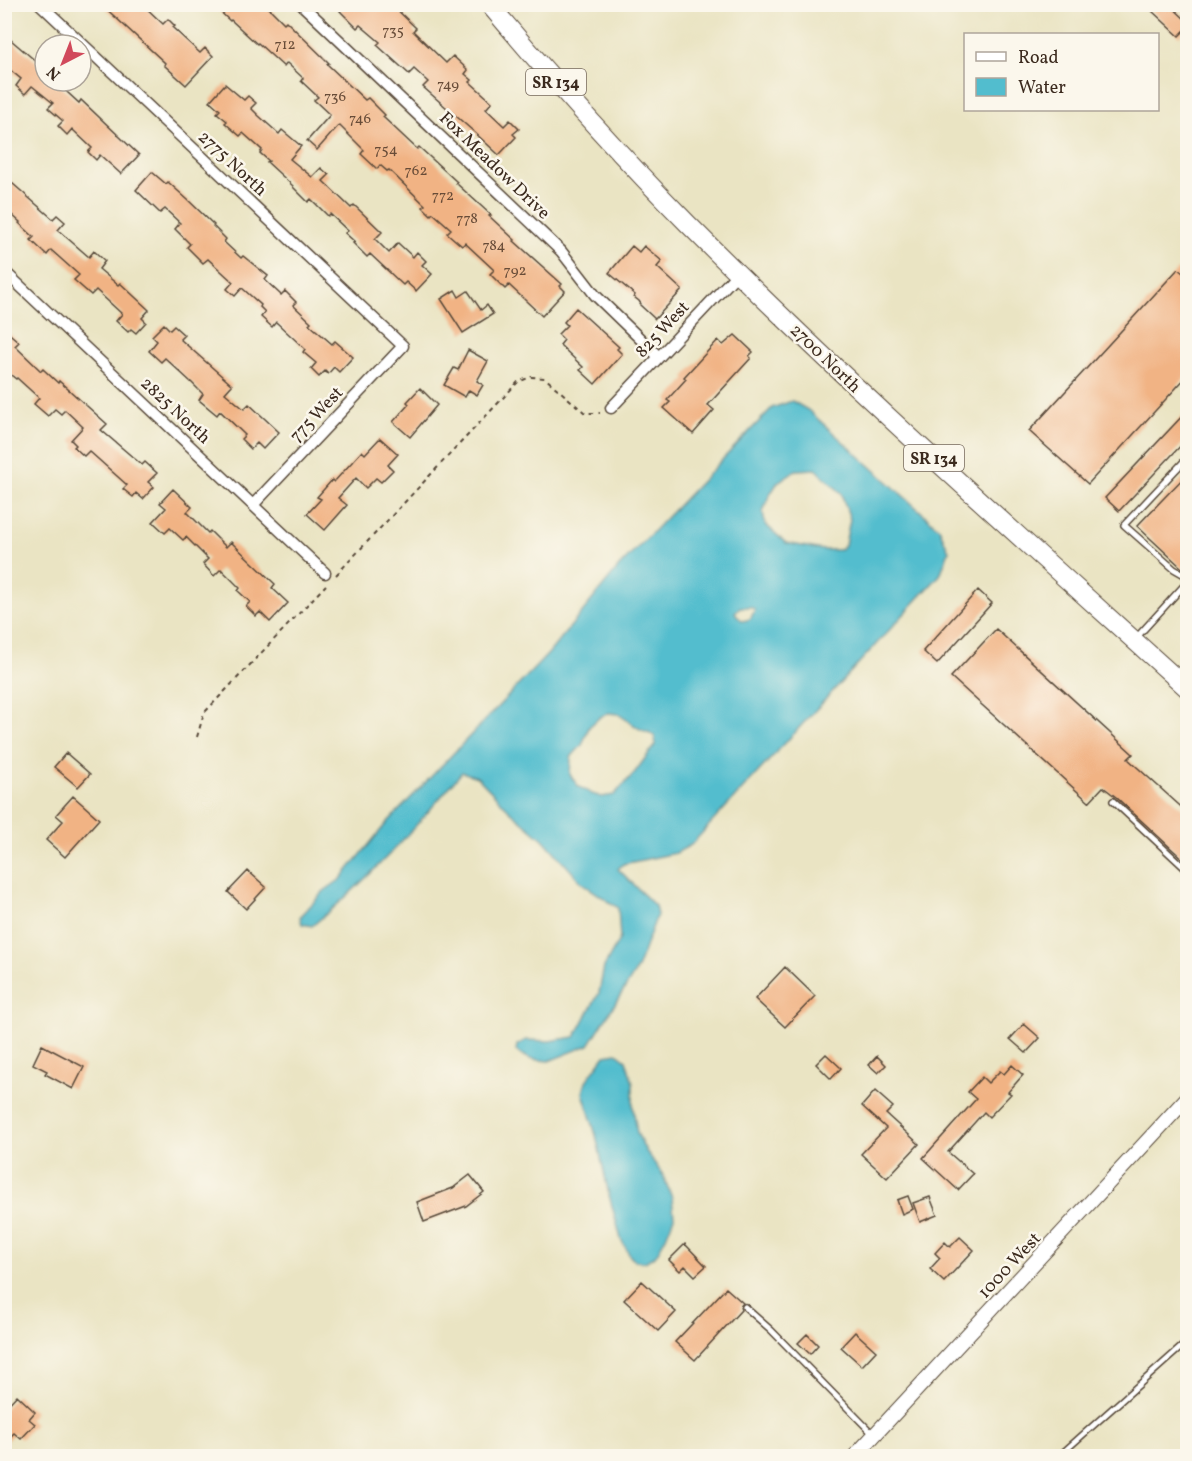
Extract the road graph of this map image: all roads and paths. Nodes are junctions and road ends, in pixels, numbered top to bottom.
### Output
1 (40, 4) edge
2 (301, 4) edge
3 (489, 4) edge
4 (4, 271) edge
5 (738, 273) junction
6 (403, 346) joint
7 (659, 357) junction
8 (611, 408) joint
9 (1188, 457) edge
10 (253, 505) junction
11 (325, 573) dead end
12 (1188, 579) edge
13 (1134, 640) junction
14 (1188, 689) edge
15 (197, 737) dead end
16 (1113, 801) dead end
17 (1188, 871) edge
18 (1188, 1097) edge
19 (746, 1307) dead end
20 (1188, 1341) edge
21 (875, 1436) junction
22 (855, 1456) edge
23 (1059, 1456) edge

1 - 6 street, 2775 North
2 - 7 street, Fox Meadow Drive
3 - 5 main road, 2700 North / SR 134
4 - 10 street, 2825 North
5 - 7 street, 825 West
5 - 13 main road, 2700 North / SR 134
6 - 10 street, 775 West
7 - 8 street, 825 West
8 - 15 path
9 - 12 lane
10 - 11 street, 2825 North
12 - 13 lane
13 - 14 main road, 2700 North / SR 134
16 - 17 lane
18 - 21 street, 1000 West
19 - 21 lane
20 - 23 lane
21 - 22 street, 1000 West

